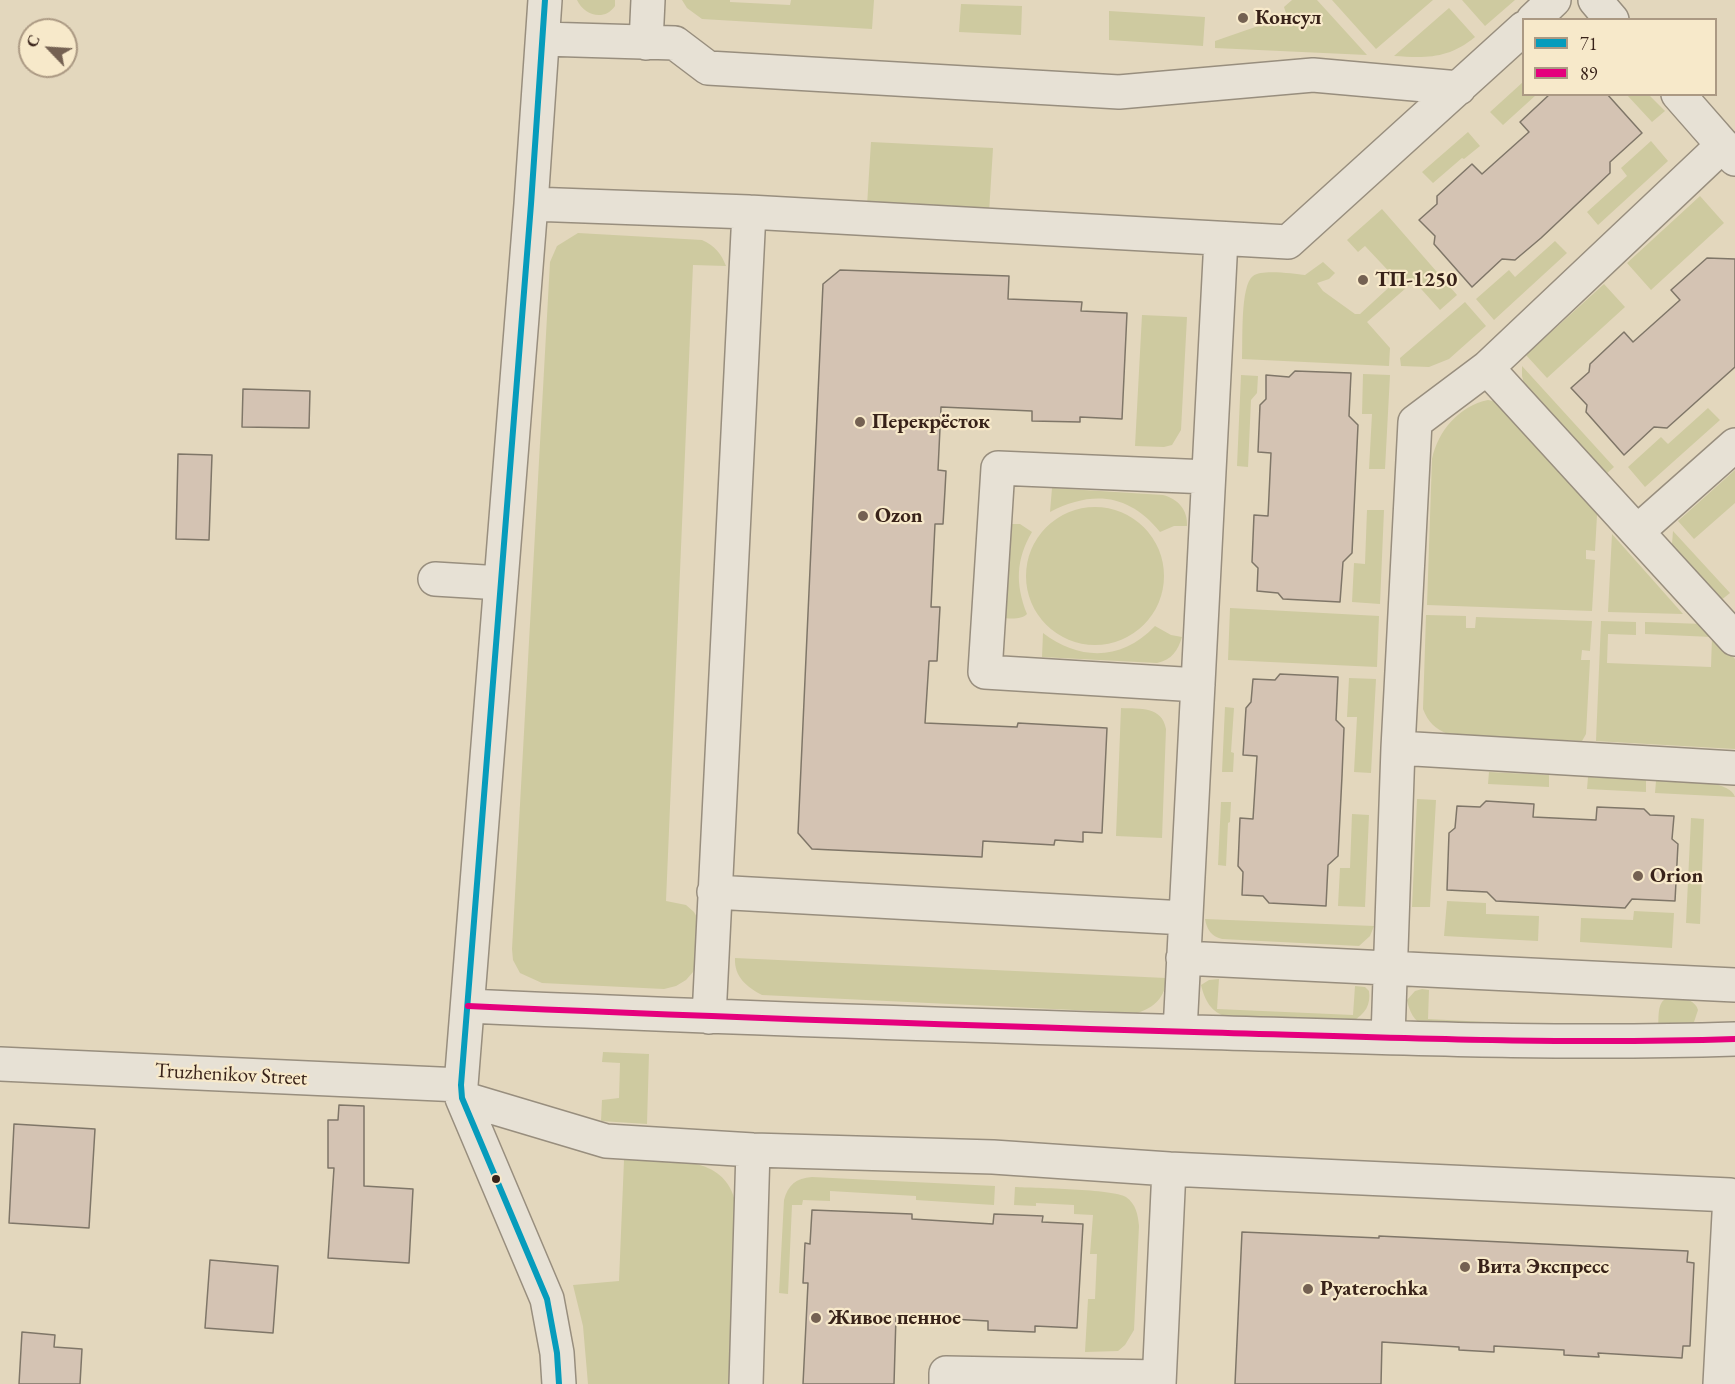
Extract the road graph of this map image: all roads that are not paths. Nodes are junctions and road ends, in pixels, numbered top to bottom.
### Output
1 (545, 0) edge
2 (648, 0) edge
3 (1554, 0) edge
4 (1595, 0) edge
5 (1535, 18) edge
6 (1610, 18) edge
7 (1522, 30) edge
8 (543, 39) junction
9 (646, 42) junction
10 (1459, 88) junction
11 (1680, 96) edge
12 (1729, 152) edge
13 (531, 204) junction
14 (749, 212) junction
15 (1221, 239) junction
16 (1487, 368) junction
17 (1735, 445) edge
18 (1208, 477) junction
19 (1638, 531) junction
20 (435, 579) dead end
21 (501, 583) junction
22 (1735, 639) edge
23 (1198, 685) junction
24 (1398, 748) junction
25 (1735, 768) edge
26 (714, 892) junction
27 (1185, 918) junction
28 (1183, 958) junction
29 (1391, 967) junction
30 (1735, 985) edge
31 (468, 1006) junction
32 (709, 1017) junction
33 (1180, 1031) junction
34 (1389, 1037) junction
35 (1735, 1039) edge
36 (0, 1064) edge
37 (462, 1092) junction
38 (753, 1150) junction
39 (1169, 1169) junction
40 (1159, 1380) edge
41 (560, 1384) edge
42 (746, 1384) edge
43 (946, 1384) edge
44 (1720, 1384) edge

1 - 8 street
2 - 9 street
3 - 5 street
4 - 6 street
7 - 10 street
8 - 9 street
8 - 13 street
9 - 10 street
10 - 15 street
11 - 12 street
12 - 16 street
13 - 14 street
13 - 21 street
14 - 15 street
14 - 26 street
15 - 18 street
16 - 19 street
16 - 24 street
17 - 19 street
18 - 23 street
18 - 23 street
19 - 22 street
20 - 21 street
21 - 31 street
23 - 27 street
24 - 25 street
24 - 29 street
26 - 27 street
26 - 32 street
27 - 28 street
28 - 29 street
28 - 33 street
29 - 30 street
29 - 34 street
31 - 32 street
31 - 37 street
32 - 33 street
33 - 34 street
34 - 35 street
36 - 37 street, Truzhenikov Street
37 - 38 street, Truzhenikov Street
37 - 41 street
38 - 39 street, Truzhenikov Street
38 - 42 street
39 - 40 street
39 - 44 street, Truzhenikov Street
40 - 43 street

